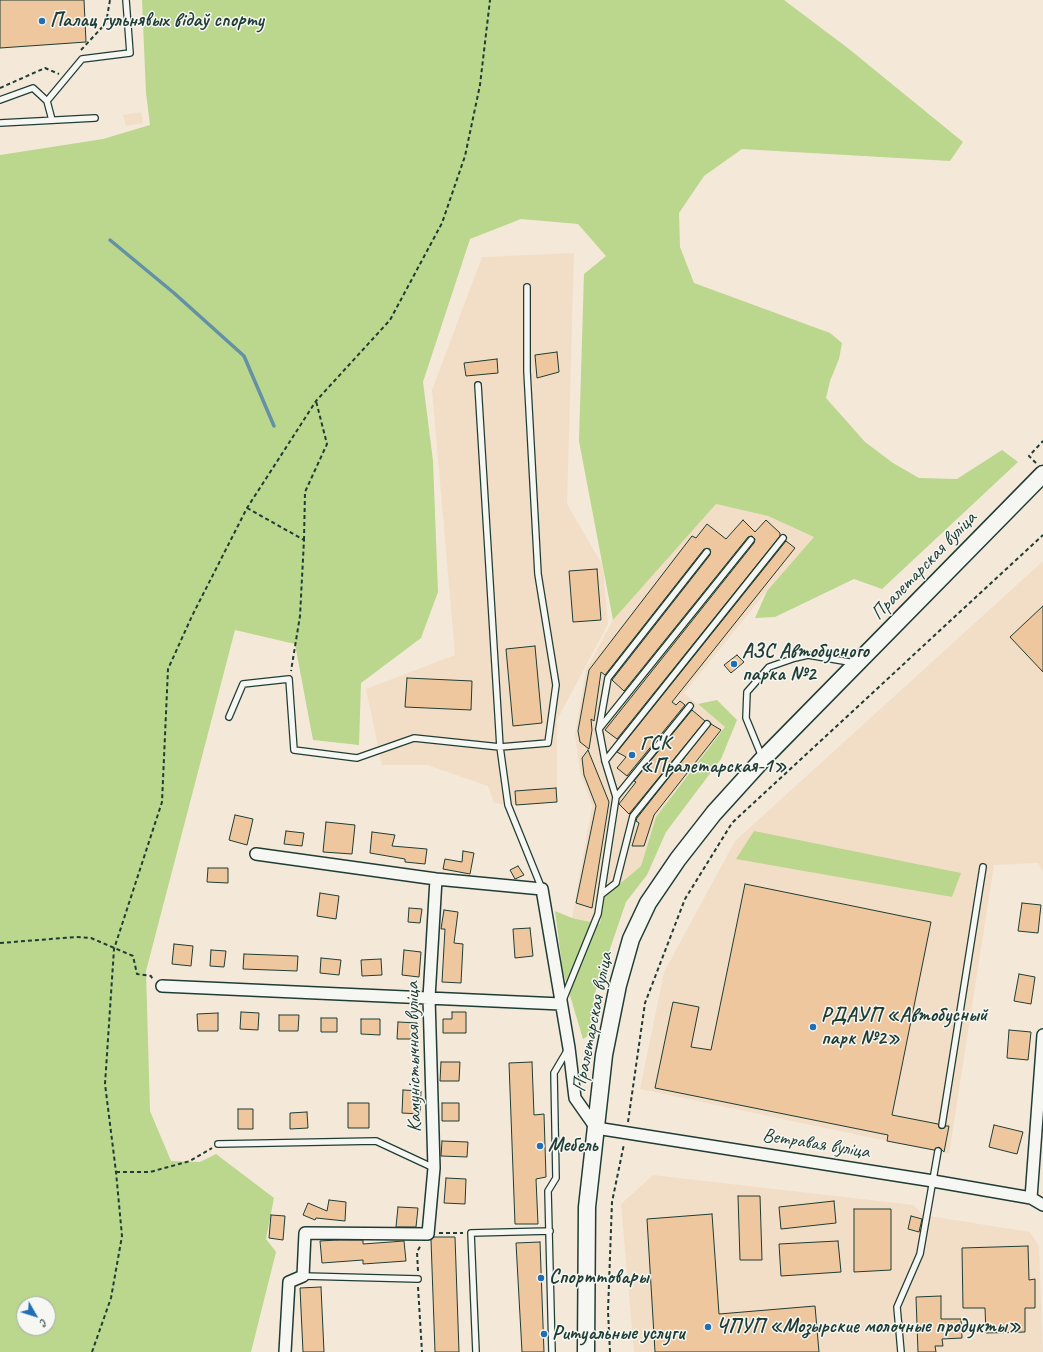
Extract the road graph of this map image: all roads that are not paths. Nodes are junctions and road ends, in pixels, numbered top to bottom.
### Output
1 (126, 0) edge
2 (0, 100) edge
3 (47, 101) junction
4 (95, 118) dead end
5 (52, 120) junction
6 (0, 123) edge
7 (527, 287) dead end
8 (478, 385) dead end
9 (1041, 470) edge
10 (783, 538) dead end
11 (751, 540) dead end
12 (707, 552) dead end
13 (859, 663) junction
14 (690, 706) dead end
15 (229, 718) dead end
16 (707, 724) dead end
17 (599, 729) junction
18 (500, 747) junction
19 (763, 759) junction
20 (605, 761) junction
21 (616, 797) junction
22 (256, 854) dead end
23 (984, 867) dead end
24 (436, 879) junction
25 (542, 889) junction
26 (602, 894) junction
27 (162, 986) road end
28 (429, 998) junction
29 (561, 1004) junction
30 (1043, 1035) edge
31 (569, 1048) junction
32 (1041, 1093) edge
33 (942, 1125) dead end
34 (596, 1128) junction
35 (218, 1144) road end
36 (938, 1151) dead end
37 (434, 1168) junction
38 (933, 1181) junction
39 (1031, 1198) junction
40 (1043, 1205) edge
41 (550, 1231) junction
42 (304, 1276) junction
43 (418, 1279) road end
44 (285, 1352) edge
45 (476, 1352) edge
46 (552, 1352) edge
47 (586, 1352) edge
48 (901, 1352) edge

1 - 3 lane
2 - 3 lane
3 - 5 lane
4 - 5 lane
5 - 6 lane
7 - 18 lane
8 - 18 lane
9 - 13 main road, Пралетарская вуліца
10 - 20 lane
11 - 17 lane
12 - 17 lane
13 - 19 main road, Пралетарская вуліца
13 - 19 lane
14 - 21 lane
15 - 18 lane
16 - 26 lane
17 - 20 lane
18 - 25 lane
19 - 34 main road, Пралетарская вуліца
20 - 21 lane
21 - 26 lane
22 - 24 street
23 - 33 lane
24 - 25 street
24 - 28 street, Камуністычная вуліца
25 - 29 street
26 - 29 lane
27 - 28 street
28 - 29 street
28 - 37 street, Камуністычная вуліца
29 - 31 street
30 - 32 street
31 - 34 street
31 - 41 lane
32 - 39 street
34 - 38 street, Ветравая вуліца
34 - 47 main road, Пралетарская вуліца
35 - 37 lane
36 - 38 lane
37 - 42 street, Камуністычная вуліца
38 - 39 street, Ветравая вуліца
38 - 48 lane
39 - 40 street, Ветравая вуліца
41 - 45 lane
41 - 46 lane
42 - 43 lane
42 - 44 street

